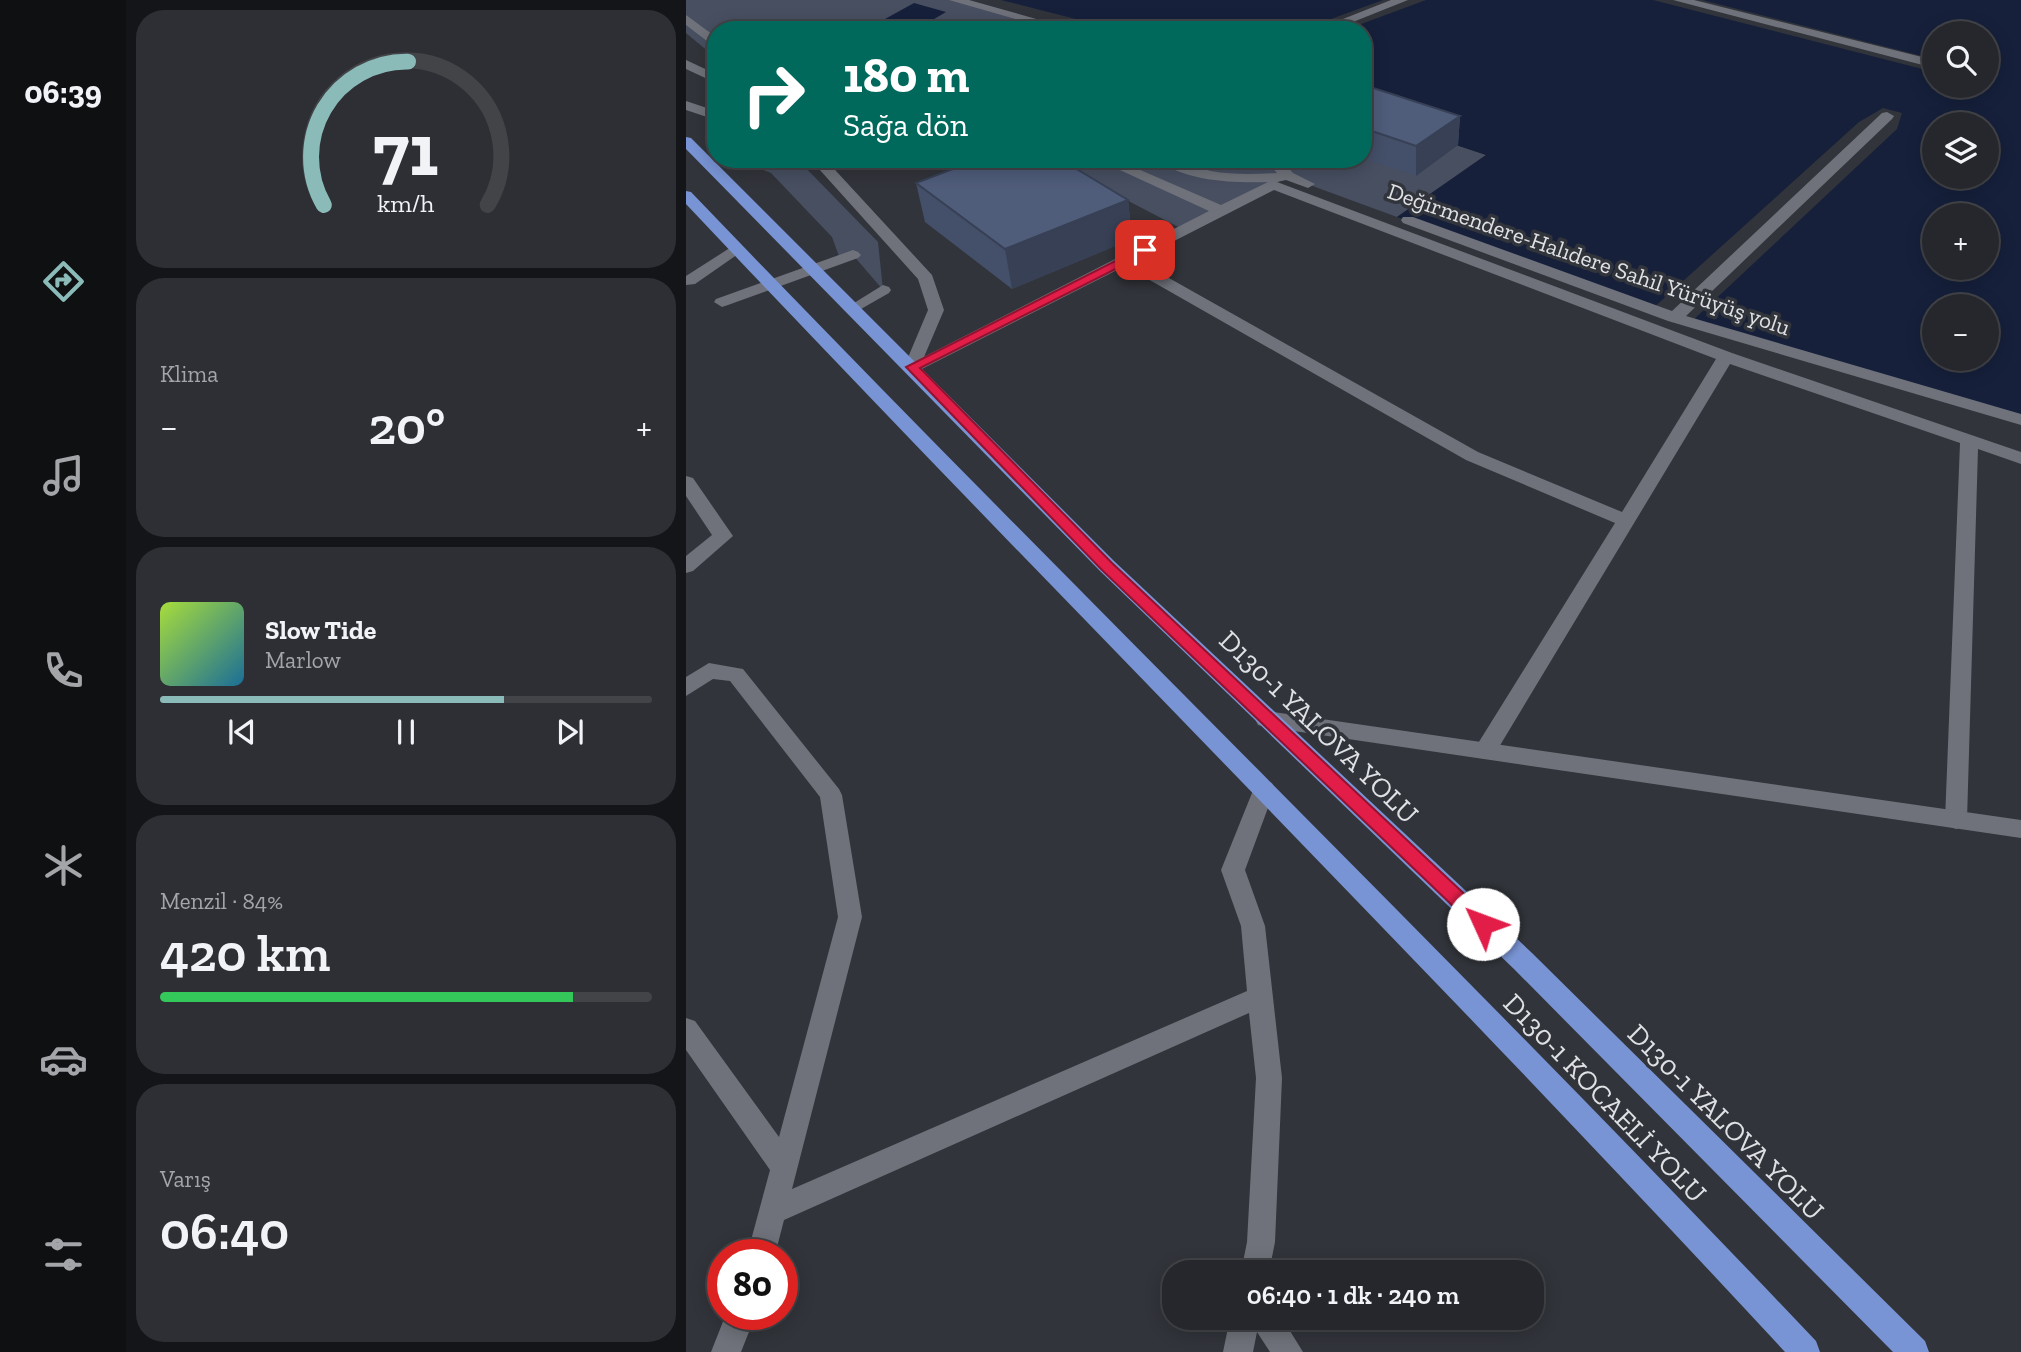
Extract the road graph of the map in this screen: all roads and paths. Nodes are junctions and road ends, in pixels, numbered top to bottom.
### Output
1 (955, 0) edge
2 (1402, 0) edge
3 (1679, 0) edge
4 (686, 19) edge
5 (1033, 21) edge
6 (1345, 21) edge
7 (707, 36) edge
8 (1922, 61) edge
9 (686, 64) edge
10 (707, 74) edge
11 (707, 101) edge
12 (689, 106) edge
13 (707, 113) edge
14 (1887, 116) dead end
15 (686, 141) edge
16 (707, 162) edge
17 (713, 168) edge
18 (825, 168) edge
19 (1123, 168) edge
20 (1192, 168) edge
21 (1280, 168) edge
22 (1288, 176) junction
23 (686, 195) edge
24 (1221, 211) junction
25 (736, 249) junction
26 (853, 255) dead end
27 (1125, 260) junction
28 (689, 281) dead end
29 (883, 290) dead end
30 (722, 302) dead end
31 (854, 307) junction
32 (1674, 318) junction
33 (1726, 357) junction
34 (912, 367) junction
35 (2021, 420) edge
36 (1969, 440) junction
37 (2021, 458) edge
38 (686, 482) edge
39 (1625, 520) junction
40 (686, 566) edge
41 (686, 688) edge
42 (1266, 719) junction
43 (1485, 751) junction
44 (1264, 789) junction
45 (1956, 820) junction
46 (2021, 829) edge
47 (1260, 997) junction
48 (686, 1029) edge
49 (784, 1167) junction
50 (773, 1211) junction
51 (765, 1239) edge
52 (1257, 1260) edge
53 (735, 1330) edge
54 (1243, 1330) edge
55 (1273, 1330) edge
56 (726, 1352) edge
57 (1238, 1352) edge
58 (1288, 1352) edge
59 (1805, 1352) edge
60 (1914, 1352) edge

1 - 5 street
2 - 6 street
3 - 8 street
4 - 7 street
9 - 10 street
11 - 12 street
12 - 13 street
14 - 32 street
15 - 16 highway, D130-1 YALOVA YOLU
17 - 31 highway, D130-1 YALOVA YOLU
18 - 34 street
19 - 24 street
20 - 22 street
21 - 22 street, Değirmendere-Halıdere Sahil Yürüyüş yolu
22 - 32 street, Değirmendere-Halıdere Sahil Yürüyüş yolu
23 - 25 highway, D130-1 KOCAELİ YOLU
24 - 27 street
24 - 33 street
25 - 28 street
25 - 44 highway, D130-1 KOCAELİ YOLU
26 - 30 street
27 - 34 street
27 - 39 street
29 - 31 street
31 - 34 highway, D130-1 YALOVA YOLU
32 - 35 street, Değirmendere-Halıdere Sahil Yürüyüş yolu
33 - 36 street
33 - 39 street
34 - 42 highway, D130-1 YALOVA YOLU
36 - 37 street
36 - 45 street
38 - 40 street
39 - 43 street
41 - 49 street
42 - 43 street
42 - 60 highway, D130-1 YALOVA YOLU
43 - 45 street
44 - 47 street
44 - 59 highway, D130-1 KOCAELİ YOLU
45 - 46 street
47 - 50 street
47 - 52 street
48 - 49 street
49 - 50 street
50 - 51 street
53 - 56 street
54 - 57 street
55 - 58 street

